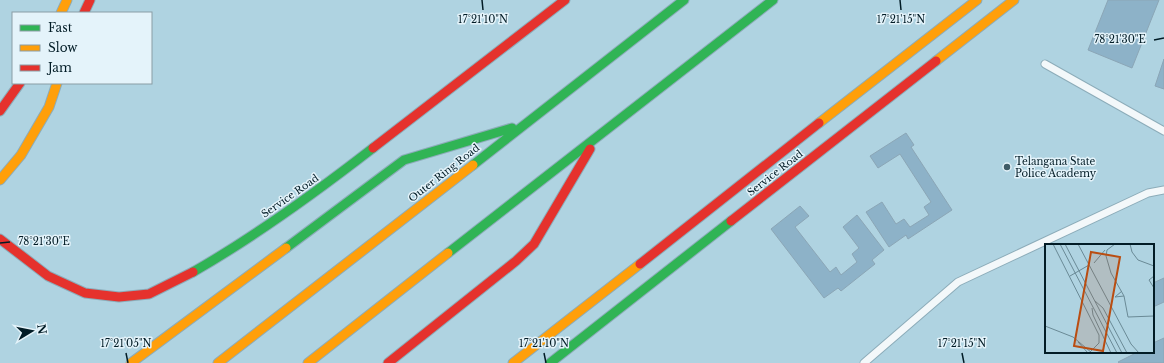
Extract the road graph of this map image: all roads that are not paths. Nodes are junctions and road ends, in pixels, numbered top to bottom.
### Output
1 (67, 0) edge
2 (90, 0) edge
3 (565, 0) edge
4 (684, 0) edge
5 (773, 0) edge
6 (977, 0) edge
7 (996, 0) edge
8 (1014, 0) edge
9 (1002, 9) junction
10 (61, 12) edge
11 (84, 12) edge
12 (1045, 64) dead end
13 (19, 84) edge
14 (57, 84) edge
15 (0, 111) edge
16 (525, 124) junction
17 (1164, 131) edge
18 (597, 138) junction
19 (0, 180) edge
20 (1164, 190) edge
21 (0, 239) edge
22 (131, 363) edge
23 (218, 363) edge
24 (308, 363) edge
25 (388, 363) edge
26 (513, 363) edge
27 (550, 363) edge
28 (864, 363) edge

1 - 10 main road
2 - 11 main road
3 - 21 main road, Service Road
4 - 16 main road, Outer Ring Road
5 - 18 main road
6 - 26 main road, Service Road
7 - 9 main road
8 - 9 main road, Service Road
9 - 27 main road, Service Road
12 - 17 lane
13 - 15 main road
14 - 19 main road
16 - 22 main road
16 - 23 main road, Outer Ring Road
18 - 24 main road
18 - 25 main road
20 - 28 lane

